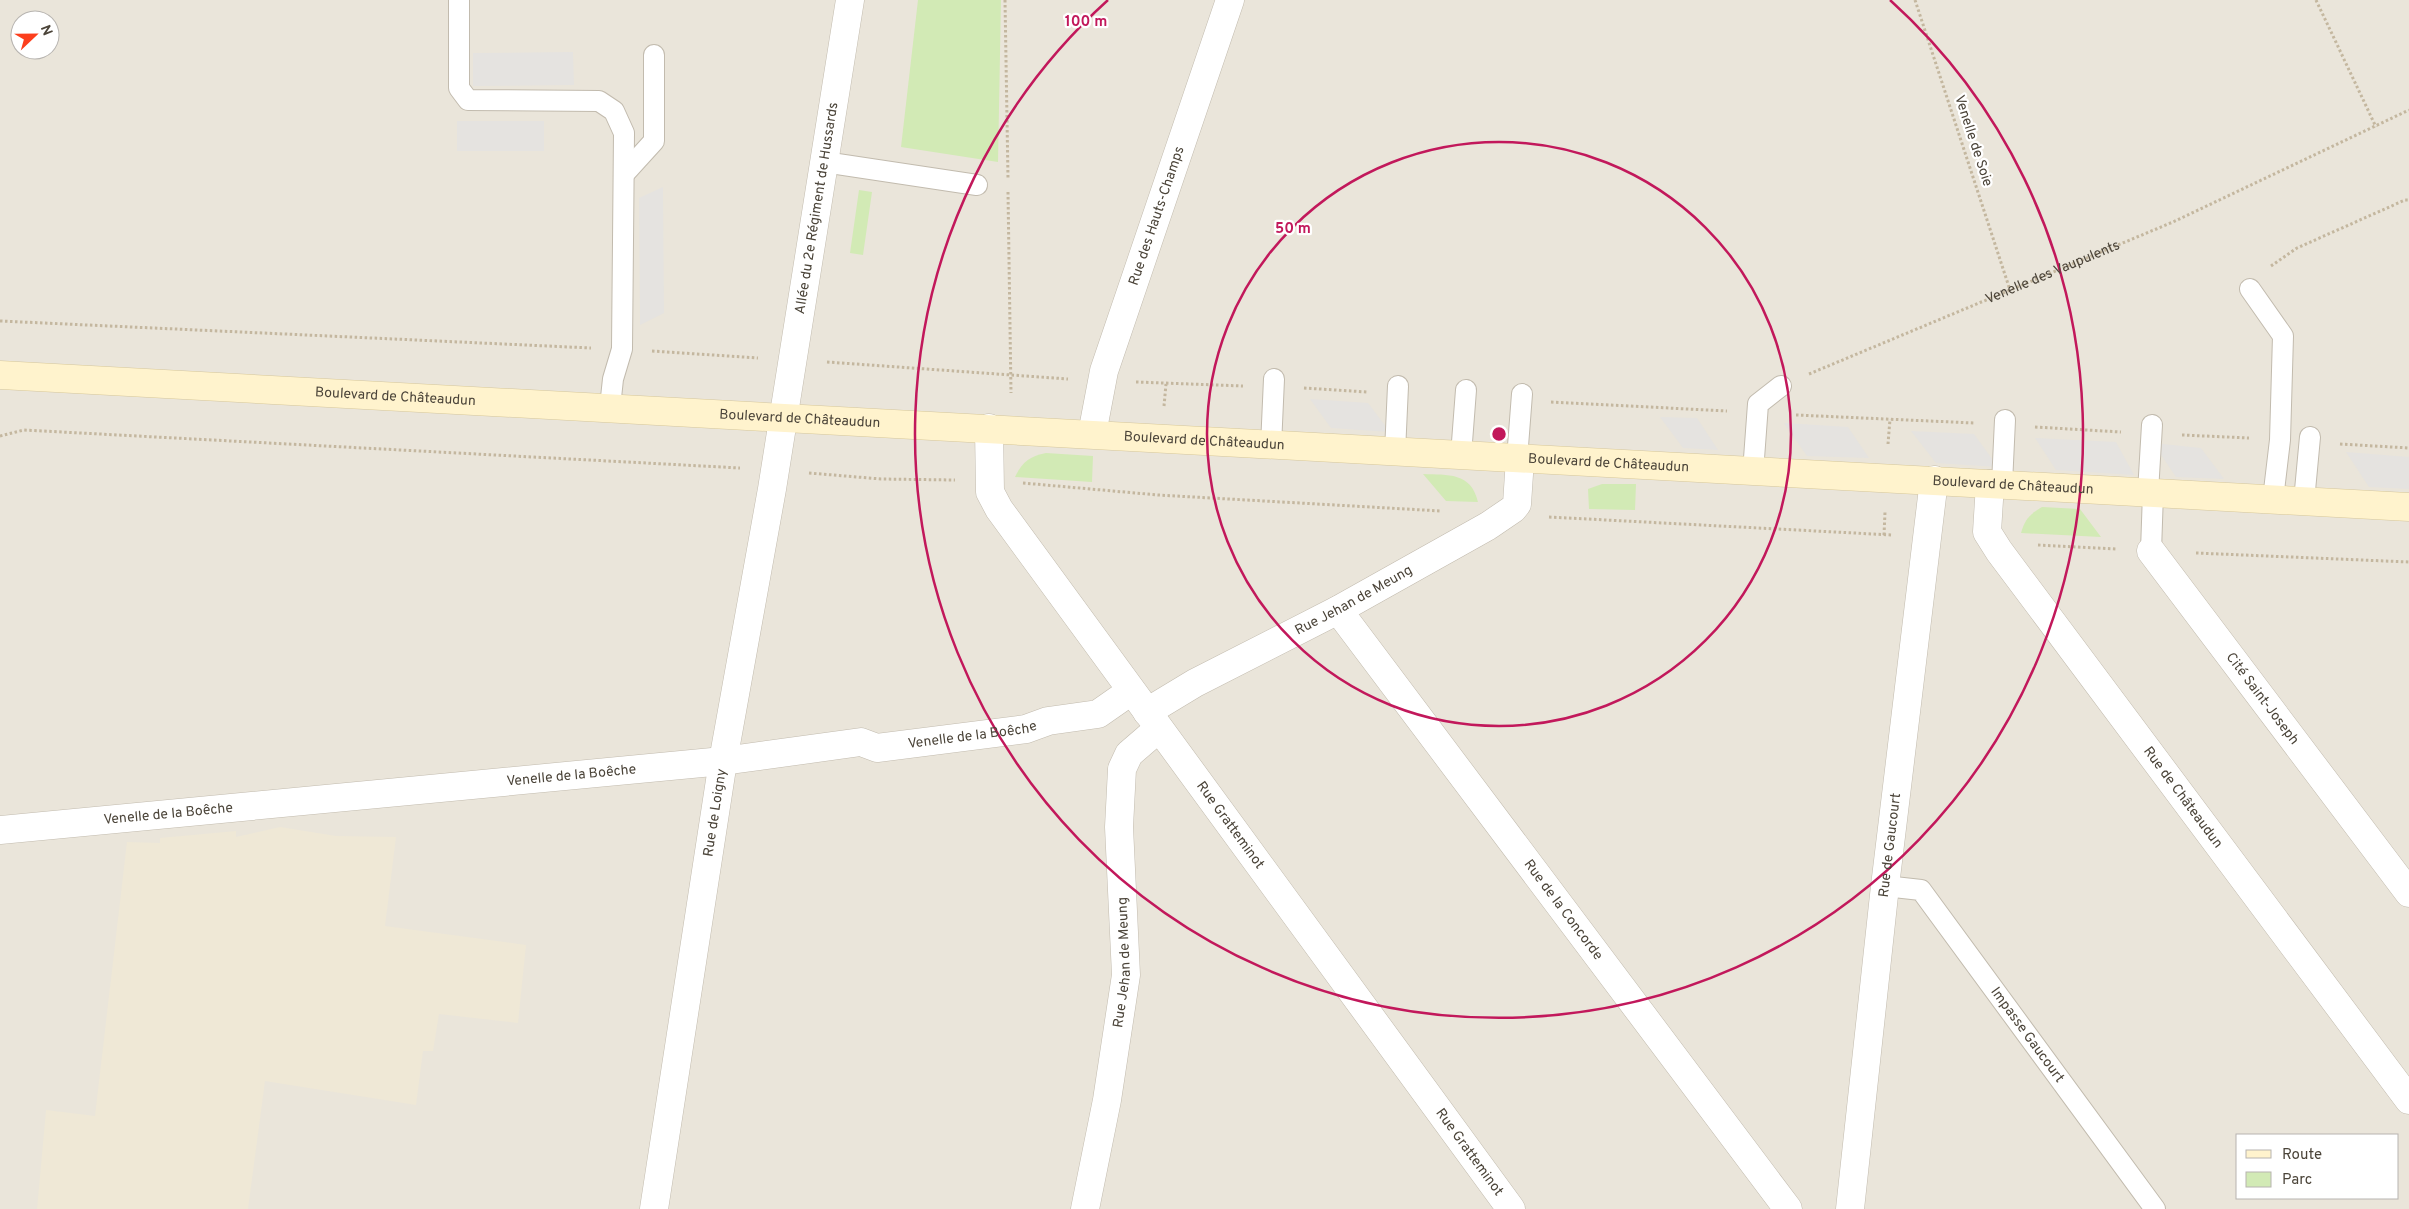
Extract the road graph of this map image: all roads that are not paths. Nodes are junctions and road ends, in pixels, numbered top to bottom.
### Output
1 (459, 0) edge
2 (850, 0) edge
3 (1230, 0) edge
4 (654, 55) dead end
5 (824, 162) junction
6 (624, 174) junction
7 (978, 185) dead end
8 (2250, 289) dead end
9 (0, 375) edge
10 (1274, 379) dead end
11 (1398, 386) dead end
12 (1781, 386) road end
13 (1466, 390) dead end
14 (1522, 394) dead end
15 (610, 407) junction
16 (782, 416) junction
17 (2005, 423) road end
18 (989, 428) junction
19 (2151, 429) road end
20 (1092, 434) junction
21 (2310, 440) road end
22 (1271, 446) junction
23 (1395, 452) junction
24 (1461, 455) junction
25 (1518, 459) junction
26 (1752, 472) junction
27 (1934, 480) junction
28 (1996, 484) junction
29 (2150, 493) junction
30 (2273, 500) junction
31 (2304, 501) junction
32 (2409, 507) edge
33 (2151, 551) joint
34 (1338, 610) junction
35 (1145, 710) junction
36 (723, 761) junction
37 (0, 830) edge
38 (1885, 886) junction
39 (2409, 892) edge
40 (2409, 1100) edge
41 (654, 1209) edge
42 (1085, 1209) edge
43 (1511, 1209) edge
44 (1788, 1209) edge
45 (1850, 1209) edge
46 (2155, 1209) edge

1 - 6 lane
2 - 5 street, Allée du 2e Régiment de Hussards
3 - 20 street, Rue des Hauts-Champs
4 - 6 lane
5 - 7 lane
5 - 16 street, Allée du 2e Régiment de Hussards
6 - 15 lane
8 - 30 lane
9 - 15 main road, Boulevard de Châteaudun
10 - 22 lane
11 - 23 lane
12 - 26 lane
13 - 24 lane
14 - 25 lane
15 - 16 main road, Boulevard de Châteaudun
16 - 18 main road, Boulevard de Châteaudun
16 - 36 street, Rue de Loigny
17 - 28 lane
18 - 20 main road, Boulevard de Châteaudun
18 - 35 street, Rue Gratteminot
19 - 29 lane
20 - 22 main road, Boulevard de Châteaudun
21 - 31 lane
22 - 23 main road, Boulevard de Châteaudun
23 - 24 main road, Boulevard de Châteaudun
24 - 25 main road, Boulevard de Châteaudun
25 - 26 main road, Boulevard de Châteaudun
25 - 34 street, Rue Jehan de Meung
26 - 27 main road, Boulevard de Châteaudun
27 - 28 main road, Boulevard de Châteaudun
27 - 38 street, Rue de Gaucourt
28 - 29 main road, Boulevard de Châteaudun
28 - 40 street, Rue de Châteaudun
29 - 30 main road, Boulevard de Châteaudun
29 - 33 lane
30 - 31 main road, Boulevard de Châteaudun
31 - 32 main road, Boulevard de Châteaudun
33 - 39 street, Cité Saint-Joseph
34 - 35 street, Rue Jehan de Meung
34 - 44 street, Rue de la Concorde
35 - 36 street, Venelle de la Boêche
35 - 42 street, Rue Jehan de Meung
35 - 43 street, Rue Gratteminot
36 - 37 street, Venelle de la Boêche
36 - 41 street, Rue de Loigny
38 - 45 street, Rue de Gaucourt
38 - 46 lane, Impasse Gaucourt

